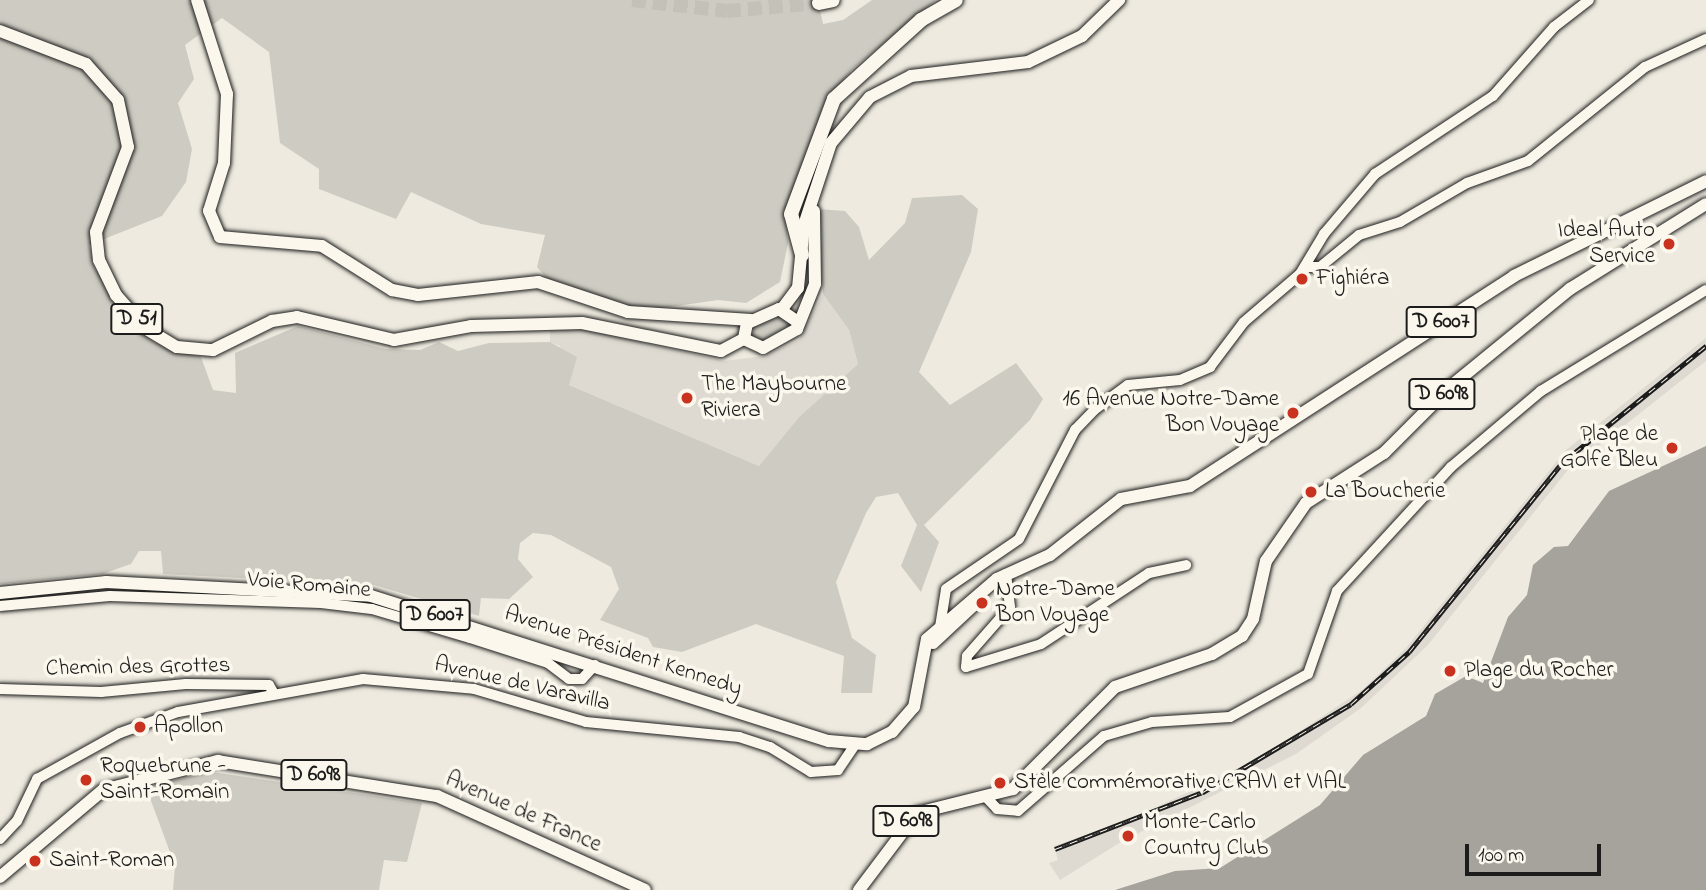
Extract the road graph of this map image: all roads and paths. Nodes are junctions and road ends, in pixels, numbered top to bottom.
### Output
1 (197, 0) edge
2 (956, 0) edge
3 (1119, 0) edge
4 (1588, 0) edge
5 (0, 31) edge
6 (1706, 39) edge
7 (1706, 181) edge
8 (815, 190) junction
9 (795, 201) junction
10 (1706, 204) edge
11 (801, 238) junction
12 (802, 255) junction
13 (1306, 267) junction
14 (816, 271) junction
15 (1706, 290) edge
16 (782, 309) junction
17 (709, 316) junction
18 (751, 320) junction
19 (798, 322) junction
20 (744, 336) junction
21 (700, 348) junction
22 (756, 348) junction
23 (1186, 565) dead end
24 (1006, 574) junction
25 (0, 593) edge
26 (0, 606) edge
27 (945, 624) junction
28 (595, 665) junction
29 (0, 689) edge
30 (273, 692) junction
31 (855, 745) junction
32 (986, 797) junction
33 (0, 839) edge
34 (0, 877) edge
35 (645, 890) edge
36 (859, 890) edge

1 - 17 main road
2 - 9 highway
3 - 8 main road
4 - 13 street
5 - 21 main road, D 51
6 - 13 street
7 - 24 main road, D 6007
8 - 11 main road
8 - 14 main road
9 - 11 highway
9 - 12 highway
10 - 32 main road, D 6098
11 - 12 main road
11 - 14 main road
12 - 16 main road
13 - 27 street
14 - 19 main road
15 - 32 street
16 - 18 main road
16 - 19 main road
17 - 18 main road
17 - 20 main road
18 - 20 main road
19 - 22 main road
20 - 21 main road, D 51
20 - 22 main road
21 - 22 main road, D 51
23 - 24 street
24 - 27 main road, D 6007
25 - 28 main road, Avenue Président Kennedy / D 6007
26 - 28 street, Voie Romaine
27 - 31 main road, D 6007
28 - 31 main road, Avenue Président Kennedy / D 6007
29 - 30 street, Chemin des Grottes
30 - 31 street, Avenue de Varavilla
30 - 33 street, Avenue de Varavilla
32 - 36 main road, D 6098
34 - 35 main road, Avenue de France / D 6098

